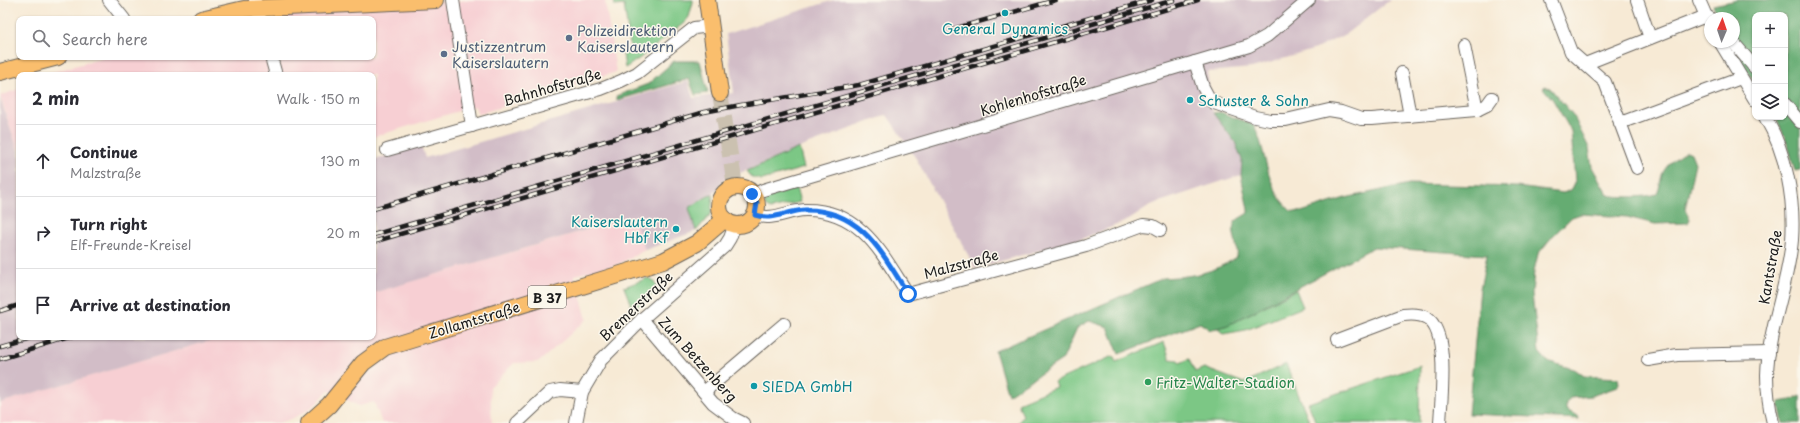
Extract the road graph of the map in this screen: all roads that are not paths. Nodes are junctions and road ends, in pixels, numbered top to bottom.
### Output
1 (108, 0) edge
2 (436, 0) edge
3 (453, 0) edge
4 (707, 0) edge
5 (716, 0) edge
6 (1309, 0) edge
7 (1551, 0) edge
8 (1637, 0) edge
9 (1699, 0) edge
10 (367, 2) edge
11 (258, 9) edge
12 (1705, 12) edge
13 (112, 16) edge
14 (121, 16) edge
15 (212, 16) edge
16 (1704, 22) edge
17 (711, 26) junction
18 (1650, 38) junction
19 (1464, 45) dead end
20 (1724, 48) edge
21 (1738, 48) edge
22 (46, 60) edge
23 (272, 60) edge
24 (1195, 62) junction
25 (1585, 64) junction
26 (1752, 64) edge
27 (0, 72) edge
28 (275, 72) edge
29 (1402, 73) dead end
30 (1741, 78) junction
31 (720, 93) tunnel mouth
32 (1752, 95) edge
33 (1492, 98) dead end
34 (1788, 108) edge
35 (1477, 110) junction
36 (1410, 116) junction
37 (1767, 120) edge
38 (1800, 122) edge
39 (1620, 123) junction
40 (472, 126) junction
41 (387, 150) dead end
42 (1637, 168) dead end
43 (753, 195) junction
44 (755, 215) junction
45 (730, 222) junction
46 (1160, 230) dead end
47 (642, 319) junction
48 (784, 324) dead end
49 (1337, 340) dead end
50 (1769, 353) junction
51 (1648, 360) dead end
52 (582, 392) junction
53 (704, 392) junction
54 (736, 421) edge
55 (309, 423) edge
56 (517, 423) edge
57 (576, 423) edge
58 (1440, 423) edge
59 (1772, 423) edge

1 - 13 street
1 - 14 street
2 - 10 main road
3 - 40 street
4 - 17 main road
5 - 17 main road
6 - 24 street, Kohlenhofstraße
7 - 25 street
8 - 18 street
9 - 12 street
10 - 11 main road
11 - 15 main road
16 - 18 street
17 - 31 main road
17 - 40 street, Bahnhofstraße
18 - 25 street
19 - 35 street
20 - 30 street
21 - 26 street
22 - 27 main road
23 - 28 street
24 - 36 street
24 - 43 street, Kohlenhofstraße
25 - 39 street
29 - 36 street
30 - 32 street
30 - 39 street
33 - 35 street
34 - 38 street
35 - 36 street
37 - 50 street, Kantstraße
39 - 42 street
40 - 41 street, Bahnhofstraße
43 - 44 main road
43 - 45 main road
44 - 45 main road
44 - 46 street, Malzstraße
45 - 47 street, Bremerstraße
45 - 55 main road, Zollamtstraße / B 37
47 - 52 street, Bremerstraße
47 - 53 street, Zum Betzenberg
48 - 53 street
49 - 58 street
50 - 51 street
50 - 59 street, Kantstraße
52 - 56 street
52 - 57 street, Bremerstraße
53 - 54 street, Zum Betzenberg

